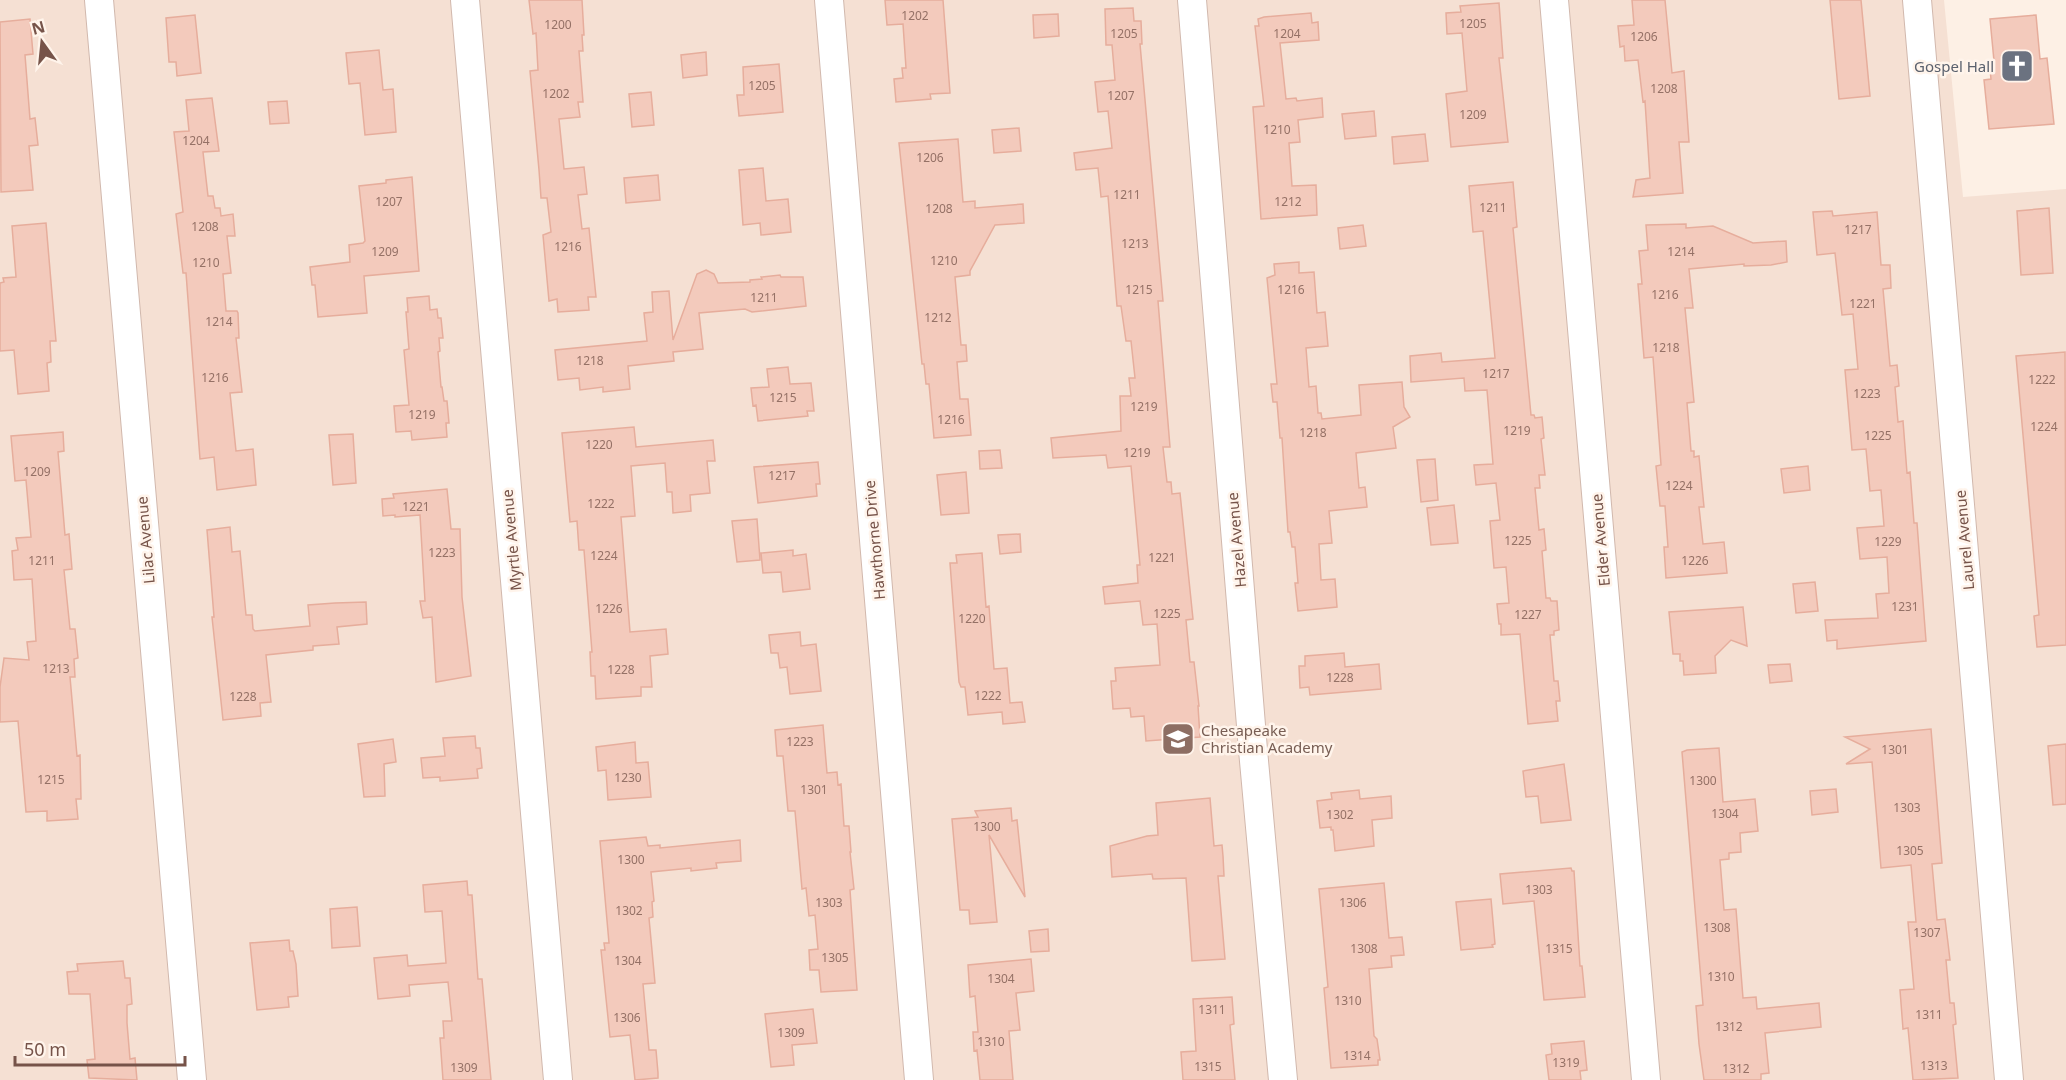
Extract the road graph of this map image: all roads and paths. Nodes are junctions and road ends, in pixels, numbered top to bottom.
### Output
1 (99, 0) edge
2 (465, 0) edge
3 (829, 0) edge
4 (1192, 0) edge
5 (1554, 0) edge
6 (1917, 0) edge
7 (192, 1080) edge
8 (558, 1080) edge
9 (919, 1080) edge
10 (1282, 1080) edge
11 (1646, 1080) edge
12 (2009, 1080) edge

1 - 7 street, Lilac Avenue
2 - 8 street, Myrtle Avenue
3 - 9 street, Hawthorne Drive
4 - 10 street, Hazel Avenue
5 - 11 street, Elder Avenue
6 - 12 street, Laurel Avenue

